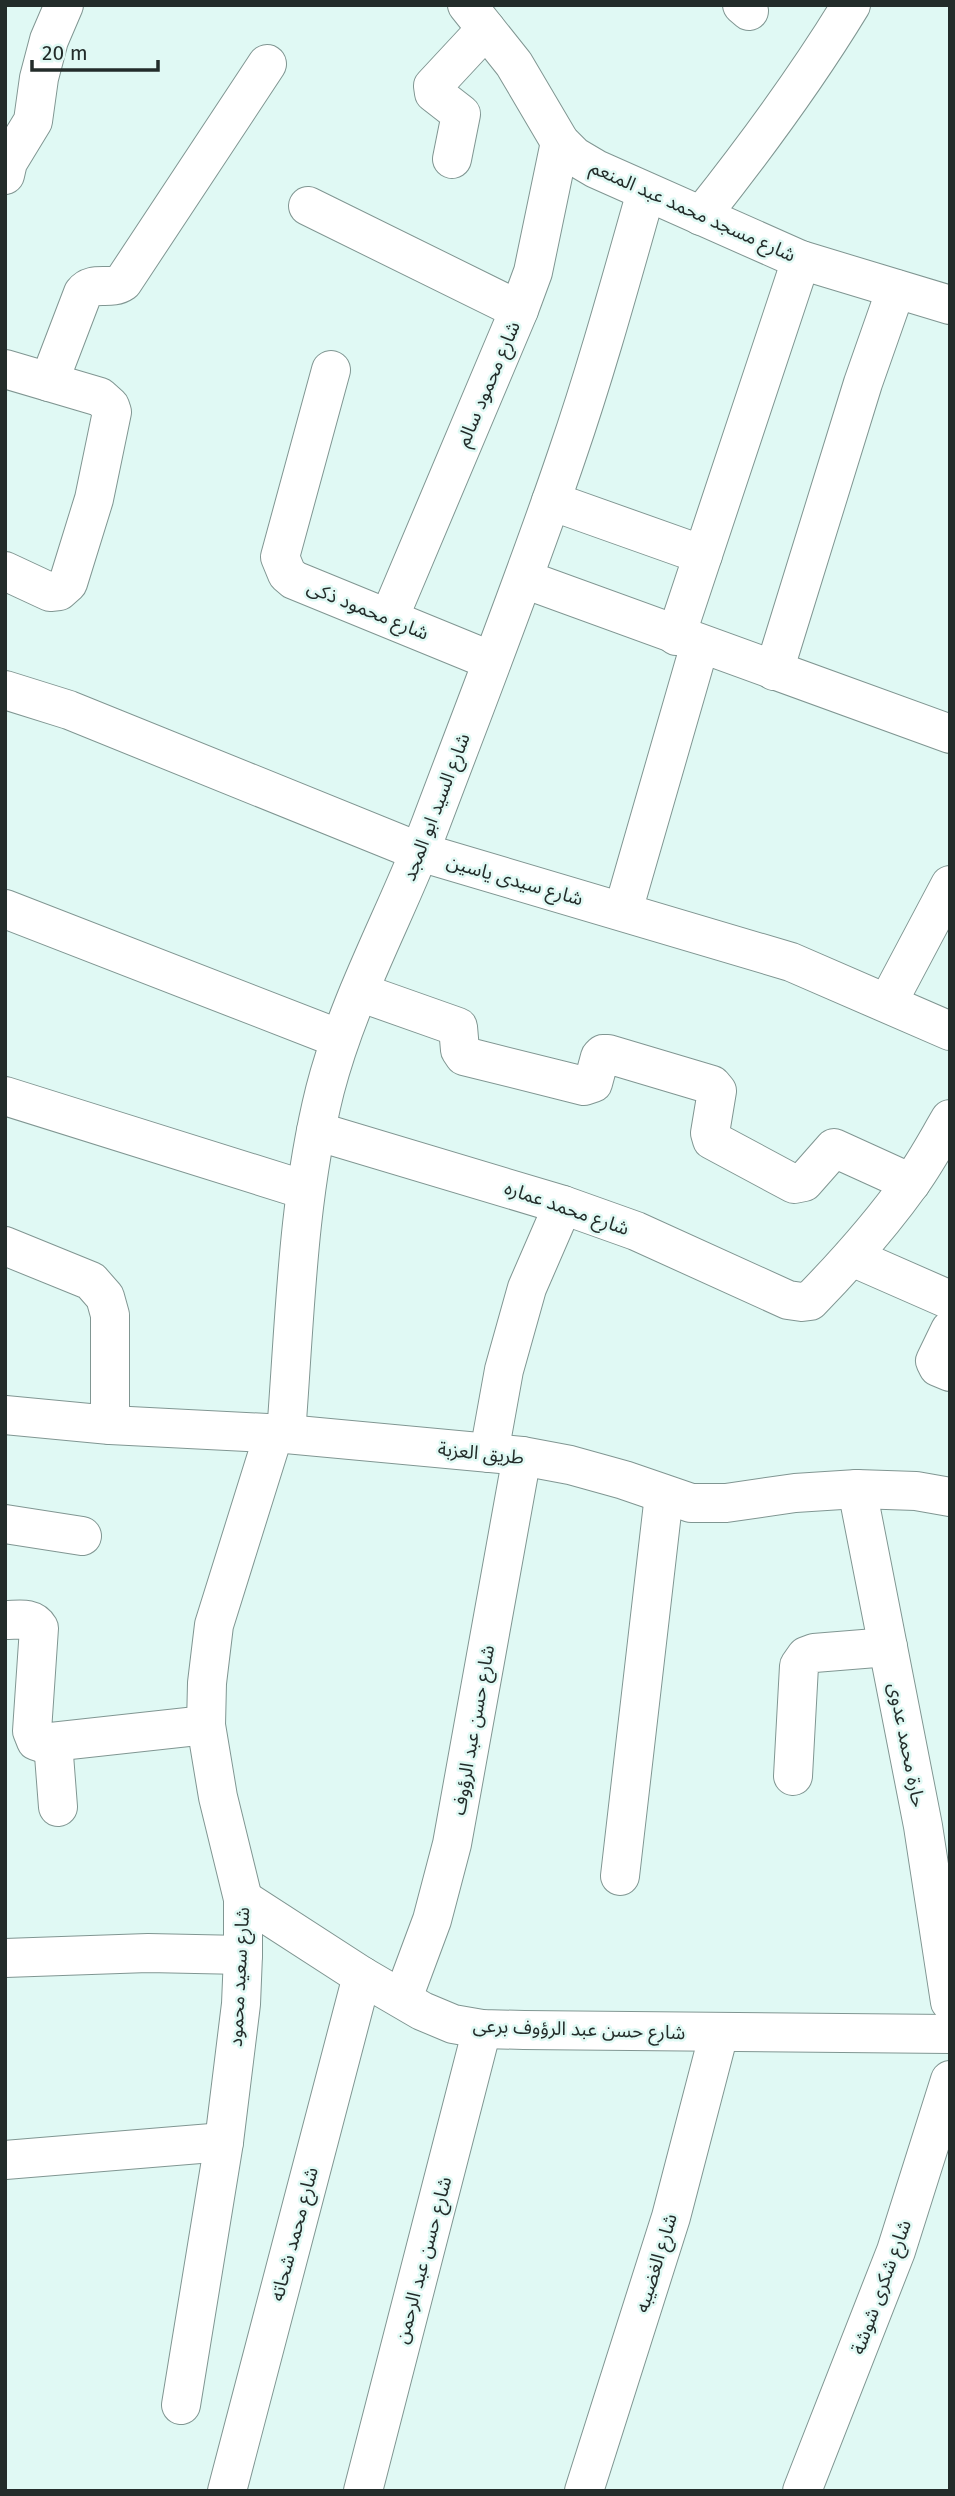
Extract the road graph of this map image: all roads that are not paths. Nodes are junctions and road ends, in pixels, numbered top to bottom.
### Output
1 (64, 5) edge
2 (850, 5) edge
3 (476, 17) edge
4 (267, 64) dead end
5 (560, 142) junction
6 (452, 159) dead end
7 (5, 175) edge
8 (646, 192) junction
9 (309, 206) dead end
10 (701, 216) junction
11 (801, 260) junction
12 (896, 289) junction
13 (950, 305) edge
14 (519, 310) junction
15 (5, 369) edge
16 (331, 370) dead end
17 (49, 382) junction
18 (551, 501) junction
19 (703, 555) junction
20 (5, 572) edge
21 (524, 579) junction
22 (389, 618) junction
23 (688, 640) junction
24 (492, 661) junction
25 (774, 671) junction
26 (5, 690) edge
27 (950, 734) edge
28 (420, 852) junction
29 (950, 885) edge
30 (5, 909) edge
31 (622, 912) junction
32 (359, 992) junction
33 (888, 1002) junction
34 (950, 1031) edge
35 (340, 1039) junction
36 (5, 1096) edge
37 (950, 1119) edge
38 (316, 1131) junction
39 (911, 1183) junction
40 (305, 1190) junction
41 (563, 1205) junction
42 (5, 1246) edge
43 (852, 1257) junction
44 (950, 1300) edge
45 (950, 1330) edge
46 (950, 1372) edge
47 (5, 1416) edge
48 (110, 1425) junction
49 (280, 1434) junction
50 (506, 1455) junction
51 (857, 1489) junction
52 (664, 1494) junction
53 (950, 1497) edge
54 (5, 1524) edge
55 (82, 1536) dead end
56 (5, 1620) edge
57 (888, 1647) junction
58 (206, 1725) junction
59 (53, 1742) junction
60 (793, 1776) dead end
61 (58, 1807) dead end
62 (620, 1877) dead end
63 (243, 1899) junction
64 (243, 1955) junction
65 (5, 1958) edge
66 (362, 1976) junction
67 (403, 1998) junction
68 (950, 2003) edge
69 (482, 2029) junction
70 (719, 2033) junction
71 (950, 2034) edge
72 (950, 2080) edge
73 (224, 2142) junction
74 (5, 2160) edge
75 (181, 2404) dead end
76 (227, 2491) edge
77 (363, 2491) edge
78 (584, 2491) edge
79 (802, 2491) edge

1 - 7 street
2 - 10 street
3 - 5 street, شارع مسجد محمد عبد المنعم
3 - 6 street
4 - 17 street
5 - 8 street, شارع مسجد محمد عبد المنعم
5 - 14 street, شارع محمود سالم
8 - 10 street, شارع مسجد محمد عبد المنعم
8 - 18 street, شارع السيد ابو المجد
9 - 14 street
10 - 11 street, شارع مسجد محمد عبد المنعم
11 - 12 street, شارع مسجد محمد عبد المنعم
11 - 19 street
12 - 13 street, شارع مسجد محمد عبد المنعم
12 - 25 street
14 - 22 street, شارع محمود سالم
15 - 17 street
16 - 22 street, شارع محمود ذكى
17 - 20 street
18 - 19 street
18 - 21 street, شارع السيد ابو المجد
19 - 23 street
21 - 23 street
21 - 24 street, شارع السيد ابو المجد
22 - 24 street, شارع محمود ذكى
23 - 25 street
23 - 31 street
24 - 28 street, شارع السيد ابو المجد
25 - 27 street
26 - 28 street, شارع سيدى ياسين
28 - 31 street, شارع سيدى ياسين
28 - 32 street, شارع السيد ابو المجد
29 - 33 street
30 - 35 street
31 - 33 street, شارع سيدى ياسين
32 - 35 street, شارع السيد ابو المجد
32 - 39 street
33 - 34 street, شارع سيدى ياسين
35 - 38 street, شارع السيد ابو المجد
36 - 40 street
37 - 39 street
38 - 40 street, شارع السيد ابو المجد
38 - 41 street, شارع محمد عماره
39 - 43 street
40 - 49 street, شارع السيد ابو المجد
41 - 43 street, شارع محمد عماره
41 - 50 street, شارع حسن عبد الرؤوف
42 - 48 street
43 - 44 street
45 - 46 street
47 - 48 street, طريق العزبة
48 - 49 street, طريق العزبة
49 - 50 street, طريق العزبة
49 - 58 street, شارع سعيد محمود
50 - 52 street, طريق العزبة
50 - 67 street, شارع حسن عبد الرؤوف
51 - 52 street, طريق العزبة
51 - 53 street, طريق العزبة
51 - 57 street, حارة محمد عدوى
52 - 62 street
54 - 55 street
56 - 59 street
57 - 60 street
57 - 68 street, حارة محمد عدوى
58 - 59 street
58 - 63 street, شارع سعيد محمود
59 - 61 street
63 - 64 street, شارع سعيد محمود
63 - 66 street, شارع حسن عبد الرؤوف برعى
64 - 65 street
64 - 73 street, شارع سعيد محمود
66 - 67 street, شارع حسن عبد الرؤوف برعى
66 - 76 street, شارع محمد شحاته
67 - 69 street, شارع حسن عبد الرؤوف برعى
69 - 70 street, شارع حسن عبد الرؤوف برعى
69 - 77 street, شارع حسن عبد الرحمن
70 - 71 street, شارع حسن عبد الرؤوف برعى
70 - 78 street, شارع الغضيبه
72 - 79 street, شارع شكرى شوشة
73 - 74 street
73 - 75 street, شارع سعيد محمود

